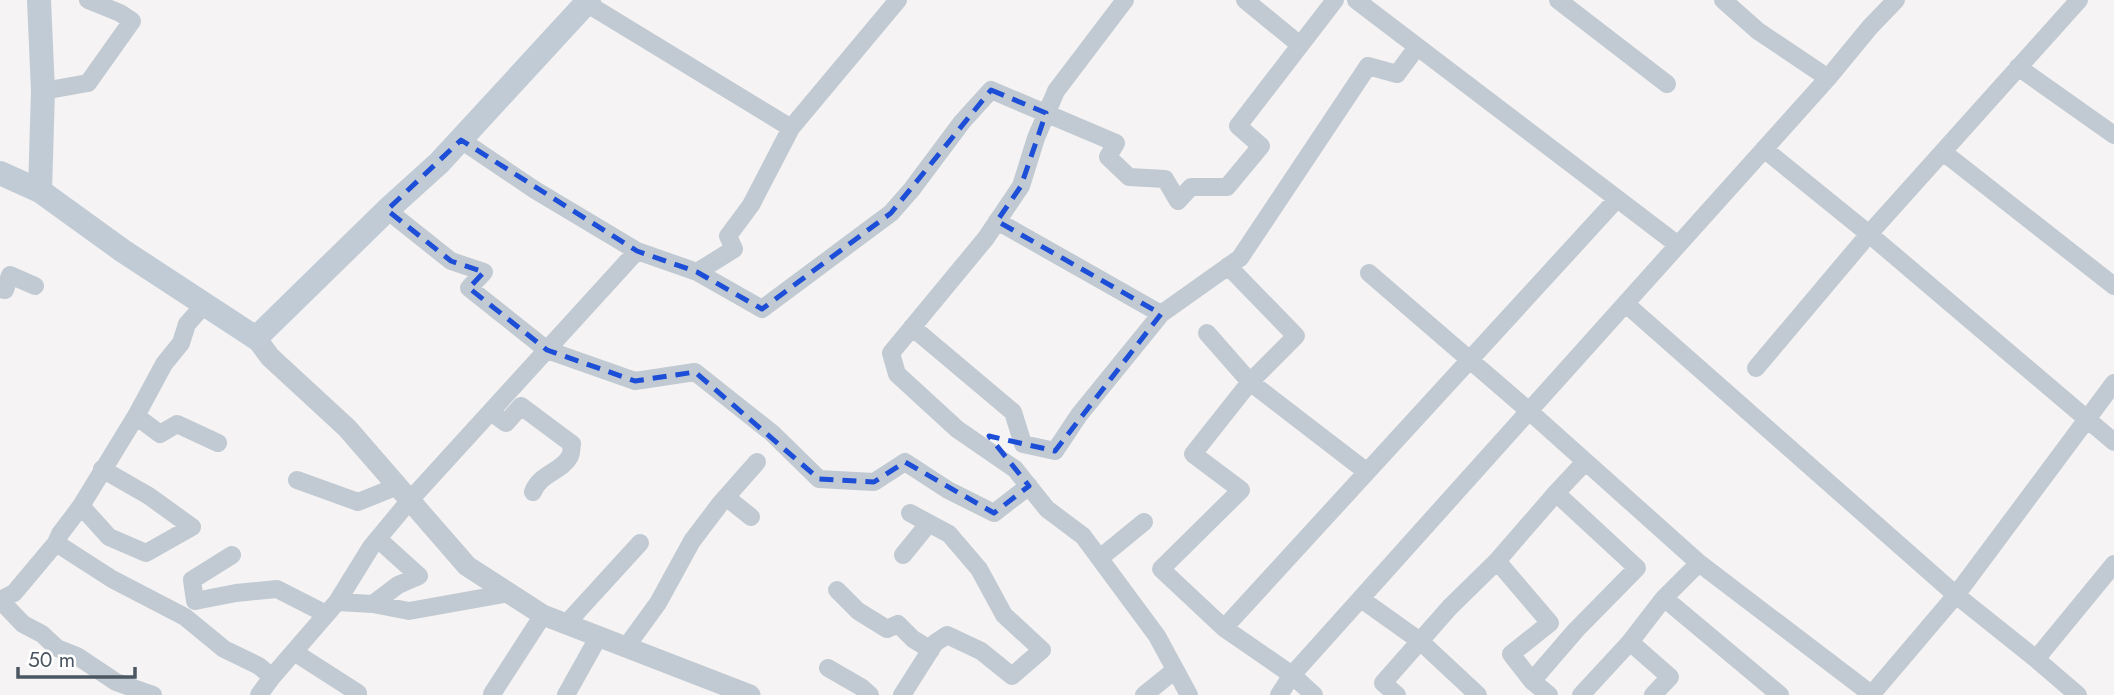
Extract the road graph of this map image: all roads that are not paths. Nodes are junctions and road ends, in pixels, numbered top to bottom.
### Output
1 (39, 0) edge
2 (88, 0) edge
3 (898, 0) edge
4 (1125, 0) edge
5 (1245, 0) edge
6 (1335, 0) edge
7 (1356, 0) edge
8 (1558, 0) edge
9 (1723, 0) edge
10 (1896, 0) edge
11 (2079, 0) edge
12 (587, 2) edge
13 (1300, 45) junction
14 (1418, 47) junction
15 (2018, 67) junction
16 (1828, 78) junction
17 (1667, 84) dead end
18 (43, 91) junction
19 (1046, 113) junction
20 (791, 128) junction
21 (2114, 135) edge
22 (461, 140) junction
23 (1764, 149) junction
24 (1942, 152) junction
25 (0, 173) edge
26 (40, 191) junction
27 (1617, 199) junction
28 (387, 210) junction
29 (998, 221) junction
30 (1869, 233) junction
31 (1678, 246) junction
32 (637, 251) junction
33 (1228, 266) junction
34 (697, 272) junction
35 (1369, 273) dead end
36 (35, 286) dead end
37 (2114, 286) edge
38 (0, 289) edge
39 (205, 304) junction
40 (1626, 304) junction
41 (1161, 314) junction
42 (912, 327) junction
43 (1207, 333) dead end
44 (256, 338) junction
45 (547, 350) junction
46 (1469, 360) junction
47 (1756, 368) dead end
48 (1250, 382) junction
49 (2114, 383) edge
50 (1529, 411) junction
51 (491, 412) junction
52 (136, 416) junction
53 (2087, 418) junction
54 (2114, 442) edge
55 (218, 443) dead end
56 (1023, 444) junction
57 (990, 452) junction
58 (757, 462) dead end
59 (1585, 462) junction
60 (102, 469) junction
61 (1367, 472) junction
62 (297, 480) dead end
63 (1029, 486) junction
64 (533, 492) dead end
65 (404, 493) junction
66 (1556, 494) junction
67 (726, 496) junction
68 (80, 506) junction
69 (909, 513) dead end
70 (751, 517) dead end
71 (1144, 522) dead end
72 (929, 523) junction
73 (378, 539) junction
74 (640, 543) dead end
75 (56, 544) junction
76 (232, 555) dead end
77 (903, 555) dead end
78 (1100, 558) junction
79 (1497, 561) junction
80 (1699, 564) junction
81 (2110, 576) edge
82 (837, 590) dead end
83 (509, 593) junction
84 (1956, 595) junction
85 (1664, 598) junction
86 (1361, 599) junction
87 (1, 600) edge
88 (373, 604) junction
89 (331, 608) junction
90 (543, 615) junction
91 (566, 624) junction
92 (1224, 628) junction
93 (599, 636) junction
94 (1420, 641) junction
95 (1630, 642) junction
96 (626, 647) junction
97 (931, 650) junction
98 (294, 652) junction
99 (2036, 659) junction
100 (828, 668) dead end
101 (1175, 670) junction
102 (1292, 675) junction
103 (272, 677) junction
104 (1532, 681) junction
105 (573, 692) edge
106 (358, 693) dead end
107 (492, 694) edge
108 (1871, 694) edge
109 (153, 695) edge
110 (259, 695) edge
111 (750, 695) edge
112 (870, 695) edge
113 (902, 695) edge
114 (1144, 695) edge
115 (1189, 695) edge
116 (1279, 695) edge
117 (1314, 695) edge
118 (1397, 695) edge
119 (1478, 695) edge
120 (1549, 695) edge
121 (1581, 695) edge
122 (1653, 695) edge
123 (1780, 695) edge
124 (2078, 695) edge

1 - 18 main road
2 - 18 street
3 - 20 street
4 - 19 street
5 - 13 street
6 - 13 street
7 - 14 street
8 - 17 street
9 - 16 street
10 - 16 street
11 - 15 street
12 - 20 street
12 - 22 main road
13 - 19 street
14 - 27 street
14 - 33 street
15 - 21 street
15 - 24 street
16 - 23 street
18 - 26 main road
19 - 29 street
19 - 34 street
20 - 34 street
22 - 28 main road
22 - 32 street
23 - 30 street
23 - 31 street
24 - 30 street
24 - 37 street
25 - 26 main road
26 - 39 main road
27 - 31 street
27 - 46 street
28 - 44 main road
28 - 45 street
29 - 41 street
29 - 42 street
30 - 47 street
30 - 53 street
31 - 40 street
32 - 34 street
32 - 45 street
33 - 41 street
33 - 48 street
35 - 46 street
36 - 38 street
39 - 44 main road
39 - 52 street
40 - 50 street
40 - 84 street
41 - 56 street
42 - 56 street
42 - 57 street
43 - 48 street
44 - 65 street
45 - 51 street
45 - 63 street
46 - 50 street
46 - 61 street
48 - 61 street
48 - 92 street
49 - 53 street
50 - 59 street
50 - 86 street
51 - 64 street
51 - 65 street
52 - 55 street
52 - 60 street
53 - 54 street
53 - 84 street
56 - 57 street
57 - 63 street
58 - 67 street
59 - 66 street
59 - 80 street
60 - 68 street
60 - 68 street
61 - 92 street
62 - 65 street
63 - 78 street
65 - 73 street
65 - 83 street
66 - 79 street
66 - 104 street
67 - 70 street
67 - 96 street
68 - 75 street
69 - 72 street
71 - 78 street
72 - 77 street
72 - 97 street
73 - 88 street
73 - 89 street
74 - 91 street
75 - 87 street
75 - 103 street
76 - 89 street
78 - 101 street
79 - 94 street
79 - 104 street
80 - 85 street
80 - 108 street
81 - 99 street
82 - 97 street
83 - 88 street
83 - 90 street
84 - 99 street
84 - 108 street
85 - 95 street
85 - 123 street
86 - 94 street
86 - 102 street
87 - 109 street
88 - 89 street
89 - 98 street
90 - 91 street
90 - 107 street
91 - 93 street
92 - 102 street
93 - 96 street
93 - 105 street
94 - 118 street
94 - 119 street
95 - 121 street
95 - 122 street
96 - 111 street
97 - 113 street
98 - 103 street
98 - 106 street
99 - 124 street
100 - 112 street
101 - 114 street
101 - 115 street
102 - 116 street
102 - 117 street
103 - 110 street
104 - 120 street

